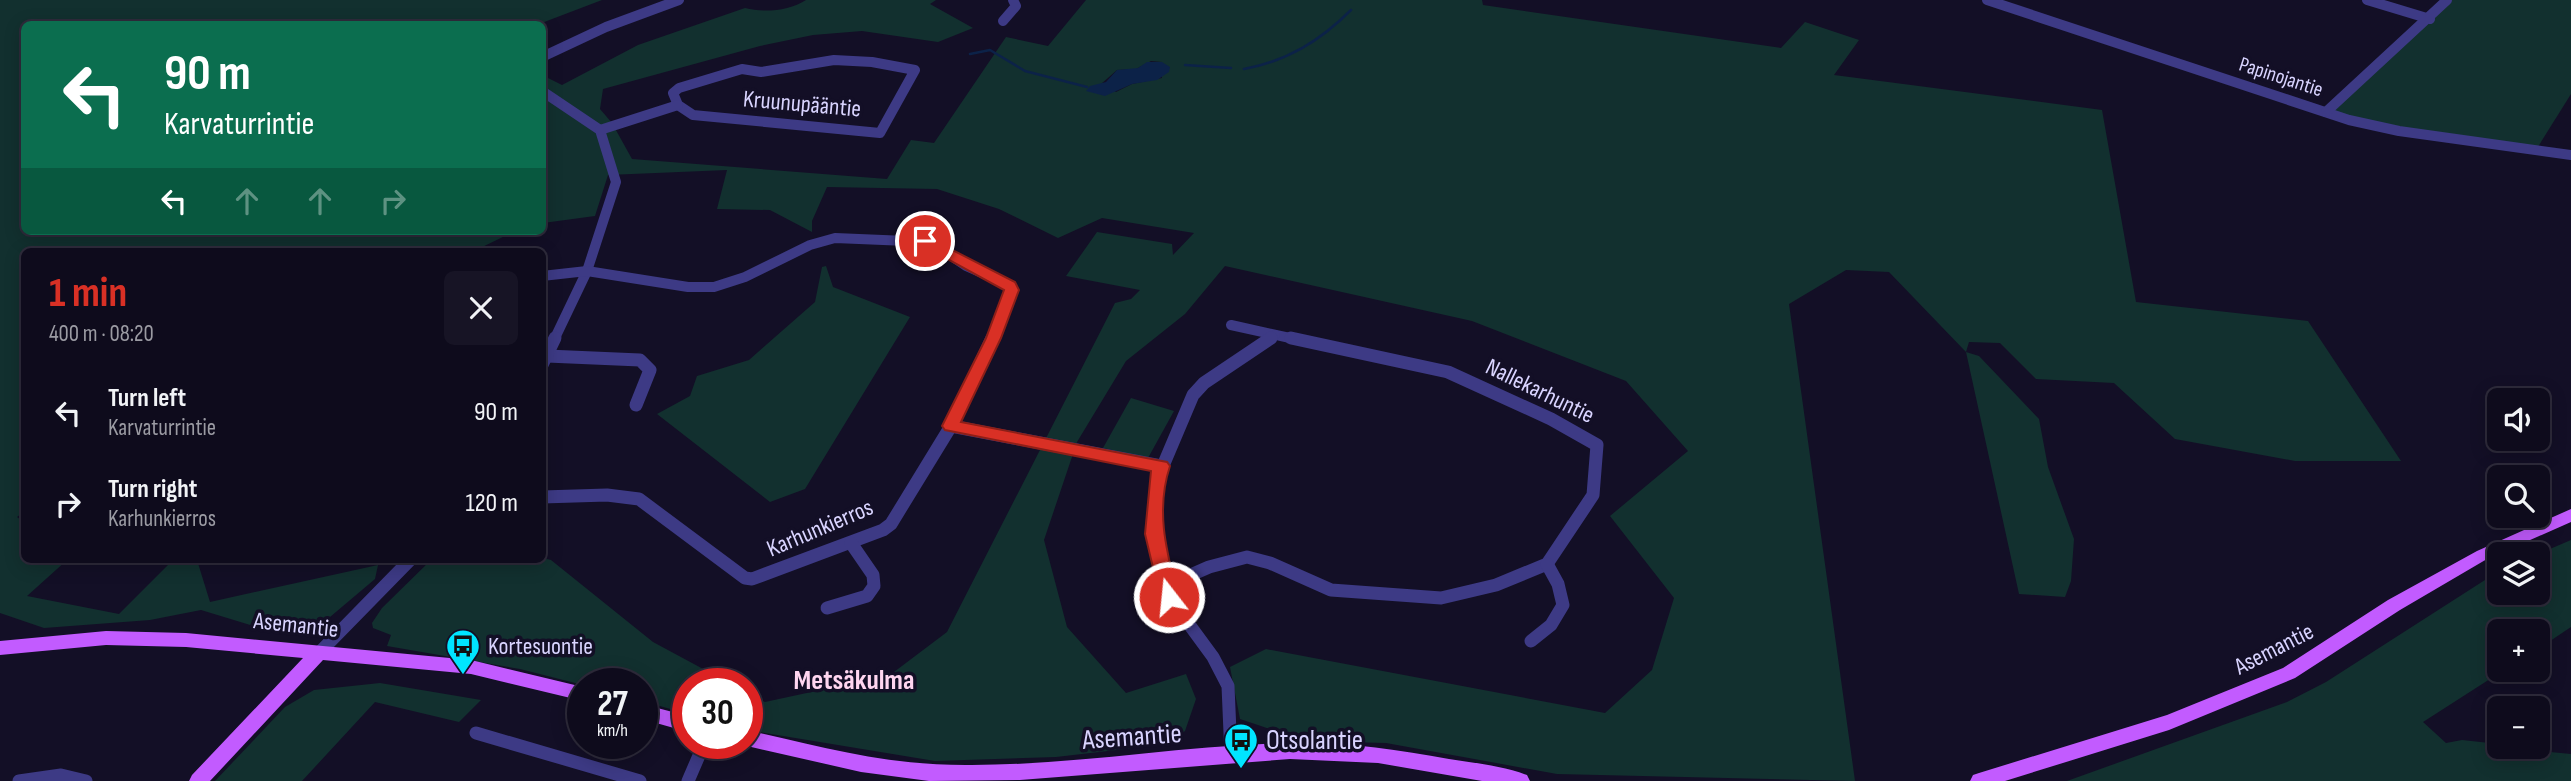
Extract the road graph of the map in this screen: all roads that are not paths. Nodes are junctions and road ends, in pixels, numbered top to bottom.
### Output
1 (679, 0) edge
2 (1013, 0) edge
3 (1987, 0) edge
4 (2367, 0) edge
5 (2447, 0) edge
6 (2430, 19) junction
7 (1003, 21) dead end
8 (546, 55) edge
9 (546, 93) edge
10 (677, 106) junction
11 (2326, 112) junction
12 (600, 130) junction
13 (2571, 155) edge
14 (587, 271) junction
15 (546, 276) edge
16 (1231, 324) dead end
17 (1275, 335) junction
18 (546, 358) edge
19 (546, 360) edge
20 (636, 405) dead end
21 (951, 426) junction
22 (1161, 466) junction
23 (546, 497) edge
24 (2571, 515) edge
25 (851, 543) junction
26 (407, 563) edge
27 (1547, 564) junction
28 (1168, 585) junction
29 (827, 608) dead end
30 (1531, 641) dead end
31 (0, 648) edge
32 (319, 653) junction
33 (567, 690) edge
34 (476, 733) dead end
35 (763, 742) edge
36 (1231, 756) junction
37 (698, 759) edge
38 (19, 781) edge
39 (86, 781) edge
40 (198, 781) edge
41 (640, 781) edge
42 (688, 781) edge
43 (1521, 781) edge
44 (1979, 781) edge

1 - 8 street
2 - 7 street
3 - 11 street, Papinojantie
4 - 6 street
5 - 6 street
6 - 11 street
9 - 12 street
10 - 10 street, Kruunupääntie
10 - 12 street
11 - 13 street, Papinojantie
12 - 14 street
14 - 15 street
14 - 18 street
14 - 21 street, Karhunkierros
16 - 17 street
17 - 22 street
17 - 27 street, Nallekarhuntie
19 - 20 street
21 - 22 street
21 - 25 street, Karhunkierros
22 - 28 street
23 - 25 street, Karhunkierros
24 - 44 main road, Asemantie
25 - 29 street
26 - 32 street
27 - 28 street
27 - 30 street
28 - 36 street
31 - 32 main road, Asemantie
32 - 33 main road, Asemantie
32 - 40 main road
34 - 41 street
35 - 36 main road, Asemantie
36 - 43 main road, Asemantie
37 - 42 street
38 - 39 street

